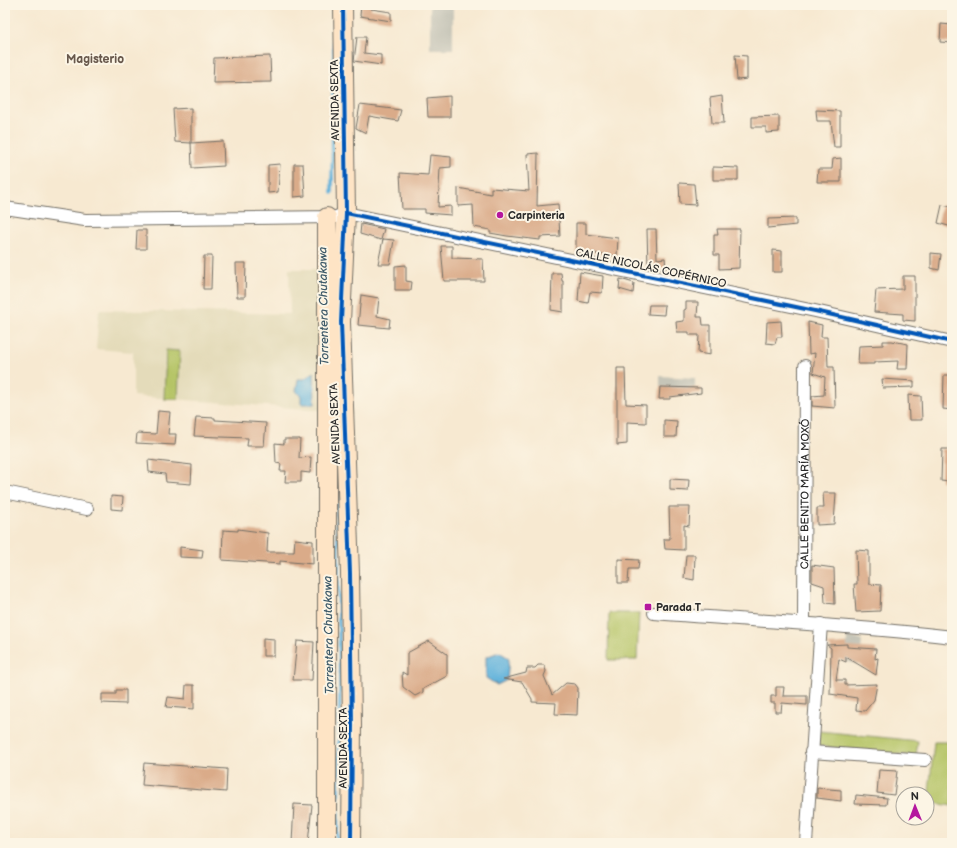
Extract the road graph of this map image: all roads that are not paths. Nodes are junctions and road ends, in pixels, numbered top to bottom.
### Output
1 (343, 5) edge
2 (5, 208) edge
3 (336, 216) junction
4 (952, 342) edge
5 (805, 366) dead end
6 (337, 417) junction
7 (5, 492) edge
8 (87, 509) dead end
9 (654, 613) dead end
10 (804, 623) junction
11 (822, 624) junction
12 (952, 636) edge
13 (811, 752) junction
14 (925, 760) dead end
15 (327, 843) edge
16 (351, 843) edge
17 (806, 843) edge

1 - 3 street, AVENIDA SEXTA
2 - 3 street, CALLE NICOLÁS COPÉRNICO
3 - 4 street, CALLE NICOLÁS COPÉRNICO
3 - 6 street, AVENIDA SEXTA
5 - 10 street, CALLE BENITO MARÍA MOXÓ
6 - 15 street, AVENIDA SEXTA
6 - 16 street, AVENIDA SEXTA
7 - 8 street
9 - 10 street
10 - 11 street
11 - 12 street
11 - 13 street
13 - 14 street
13 - 17 street

